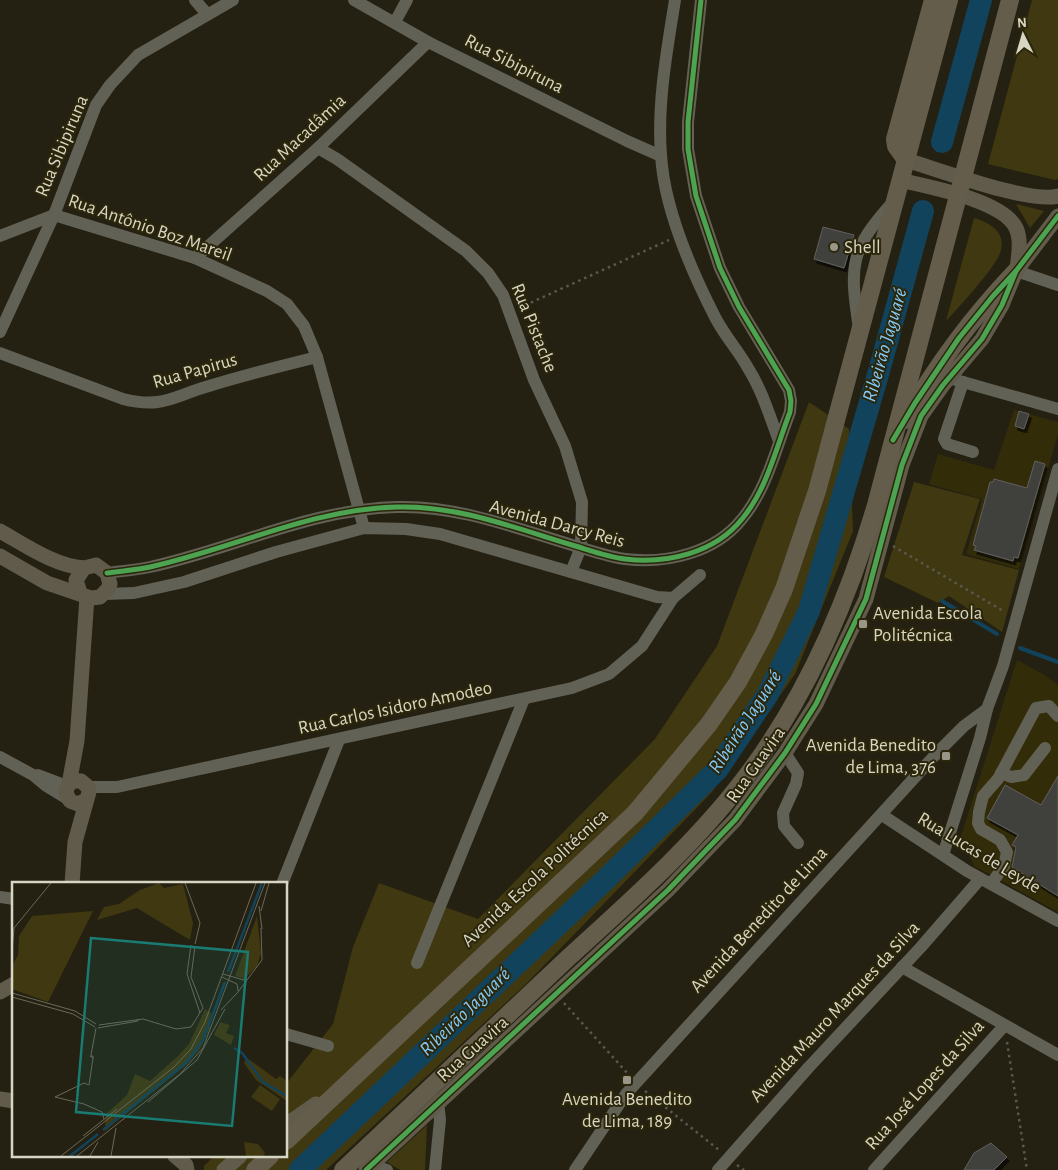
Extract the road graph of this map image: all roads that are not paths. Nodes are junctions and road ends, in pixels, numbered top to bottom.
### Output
1 (195, 0) edge
2 (233, 0) edge
3 (354, 0) edge
4 (407, 0) edge
5 (675, 0) edge
6 (701, 0) edge
7 (934, 0) edge
8 (949, 0) edge
9 (1010, 0) edge
10 (207, 14) junction
11 (395, 22) junction
12 (428, 42) junction
13 (318, 148) junction
14 (660, 156) junction
15 (906, 160) junction
16 (963, 177) junction
17 (900, 180) junction
18 (958, 196) junction
19 (1058, 196) edge
20 (54, 215) junction
21 (1058, 216) edge
22 (0, 236) edge
23 (195, 258) junction
24 (1016, 271) junction
25 (1058, 285) edge
26 (0, 332) edge
27 (0, 353) edge
28 (317, 357) junction
29 (956, 380) junction
30 (1058, 409) edge
31 (893, 440) junction
32 (780, 441) junction
33 (973, 452) dead end
34 (1058, 469) edge
35 (359, 510) junction
36 (300, 523) junction
37 (364, 528) junction
38 (0, 531) edge
39 (581, 547) junction
40 (290, 549) junction
41 (0, 556) edge
42 (84, 568) junction
43 (571, 572) junction
44 (107, 573) junction
45 (700, 576) dead end
46 (104, 594) junction
47 (84, 595) junction
48 (673, 598) junction
49 (524, 699) junction
50 (987, 709) junction
51 (1058, 716) edge
52 (338, 740) junction
53 (77, 741) junction
54 (1045, 748) dead end
55 (785, 753) junction
56 (0, 757) edge
57 (1002, 773) junction
58 (86, 790) junction
59 (69, 793) junction
60 (882, 814) junction
61 (75, 842) junction
62 (798, 843) dead end
63 (943, 855) junction
64 (72, 882) edge
65 (283, 882) edge
66 (986, 882) junction
67 (1058, 922) edge
68 (417, 963) dead end
69 (902, 967) junction
70 (12, 985) edge
71 (0, 992) edge
72 (1004, 1026) junction
73 (288, 1035) edge
74 (328, 1046) dead end
75 (1058, 1055) edge
76 (350, 1080) junction
77 (438, 1101) junction
78 (288, 1123) edge
79 (288, 1139) edge
80 (177, 1158) edge
81 (238, 1158) edge
82 (268, 1158) edge
83 (368, 1168) edge
84 (187, 1170) edge
85 (224, 1170) edge
86 (256, 1170) edge
87 (343, 1170) edge
88 (387, 1170) edge
89 (435, 1170) edge
90 (575, 1170) edge
91 (718, 1170) edge
92 (874, 1170) edge

1 - 10 street
2 - 10 street, Rua Sibipiruna
3 - 11 street, Rua Sibipiruna
4 - 11 street
5 - 14 street
6 - 32 street, Avenida Darcy Reis
7 - 15 highway
8 - 15 highway, Avenida Escola Politécnica
9 - 16 highway
10 - 20 street, Rua Sibipiruna
11 - 12 street, Rua Sibipiruna
12 - 13 street, Rua Macadâmia
12 - 14 street, Rua Sibipiruna
13 - 23 street, Rua Macadâmia
13 - 39 street, Rua Pistache
14 - 32 street
15 - 16 main road
15 - 17 highway, Avenida Escola Politécnica
16 - 18 highway
16 - 19 main road
17 - 18 main road
17 - 76 highway, Avenida Escola Politécnica
18 - 24 main road
18 - 31 highway
20 - 22 street, Rua Antônio Boz Mareil
20 - 23 street, Rua Antônio Boz Mareil
20 - 26 street, Rua Sibipiruna
21 - 24 main road
23 - 28 street, Rua Antônio Boz Mareil
24 - 25 street
24 - 29 main road, Rua Guavira
24 - 31 highway
27 - 28 street, Rua Papirus
28 - 35 street, Rua Antônio Boz Mareil
29 - 30 street
29 - 33 street
29 - 55 main road, Rua Guavira
31 - 87 highway
32 - 39 street, Avenida Darcy Reis
34 - 50 street
35 - 36 street, Avenida Darcy Reis
35 - 37 street, Rua Antônio Boz Mareil
35 - 39 street, Avenida Darcy Reis
36 - 40 street
36 - 44 street, Avenida Darcy Reis
37 - 40 street
37 - 43 street
38 - 42 main road
39 - 43 street, Rua Pistache
40 - 46 street
41 - 47 main road
42 - 44 main road
42 - 47 main road
43 - 48 street
44 - 46 main road
45 - 48 street
46 - 47 main road
47 - 53 main road
48 - 49 street, Rua Carlos Isidoro Amodeo
49 - 52 street, Rua Carlos Isidoro Amodeo
49 - 68 street
50 - 60 street, Avenida Benedito de Lima
50 - 63 street
51 - 57 street
52 - 58 street, Rua Carlos Isidoro Amodeo
52 - 65 street
53 - 58 main road
53 - 59 main road
54 - 57 street
55 - 62 street
55 - 77 main road, Rua Guavira
56 - 59 street
57 - 66 street, Avenida Mauro Marques da Silva
58 - 59 main road
58 - 59 main road
58 - 61 main road
59 - 61 main road
60 - 63 street, Rua Lucas de Leyde
60 - 90 street, Avenida Benedito de Lima
61 - 64 main road
63 - 66 street, Rua Lucas de Leyde
66 - 67 street, Rua Lucas de Leyde
66 - 69 street, Avenida Mauro Marques da Silva
69 - 72 street
69 - 91 street, Avenida Mauro Marques da Silva
70 - 71 main road
72 - 75 street
72 - 92 street, Rua José Lopes da Silva
73 - 74 street
76 - 78 main road, Avenida Escola Politécnica
76 - 79 highway, Avenida Escola Politécnica
77 - 83 main road, Rua Guavira
77 - 89 street
80 - 84 main road
81 - 85 main road
82 - 86 highway
83 - 88 street

